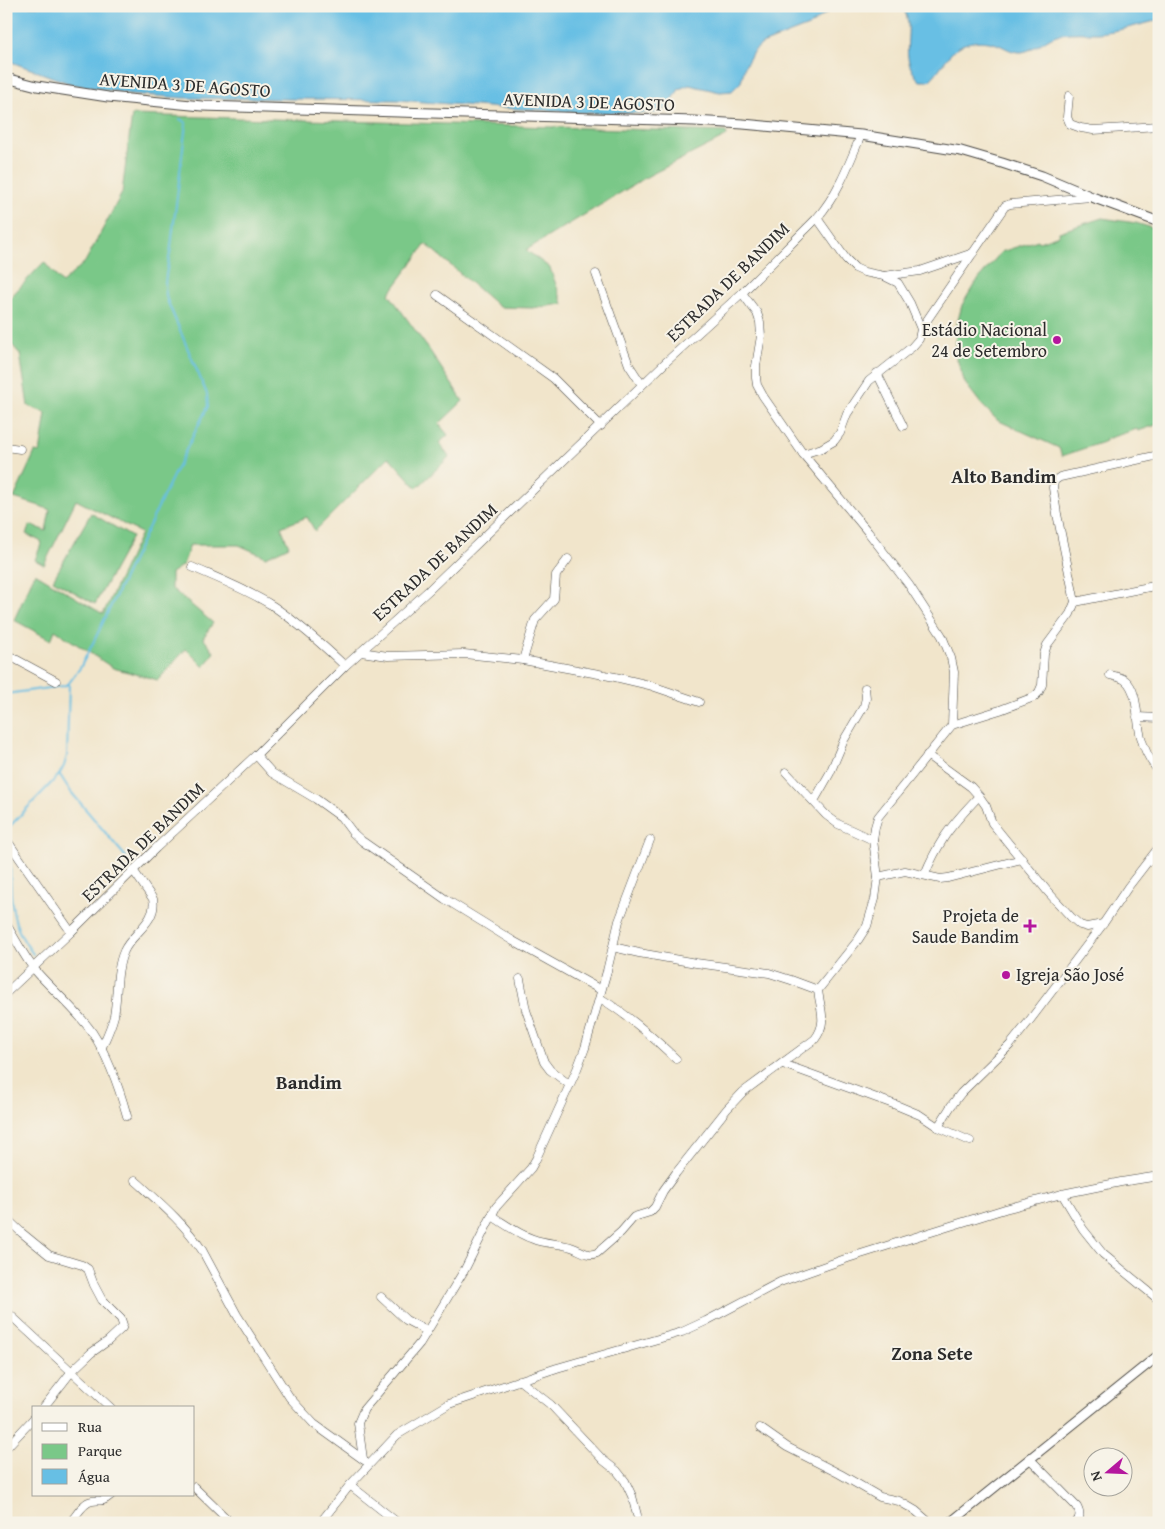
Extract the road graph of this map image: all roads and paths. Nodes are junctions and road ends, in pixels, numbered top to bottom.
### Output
1 (6, 78) edge
2 (1069, 96) dead end
3 (1159, 126) edge
4 (861, 135) junction
5 (1092, 197) junction
6 (817, 218) junction
7 (1159, 222) edge
8 (973, 253) junction
9 (596, 274) dead end
10 (884, 276) junction
11 (742, 293) junction
12 (437, 295) dead end
13 (920, 328) junction
14 (878, 373) junction
15 (642, 385) junction
16 (601, 426) junction
17 (903, 426) dead end
18 (6, 447) edge
19 (20, 449) dead end
20 (803, 454) junction
21 (1159, 454) edge
22 (568, 559) dead end
23 (192, 567) dead end
24 (1159, 584) edge
25 (1075, 602) junction
26 (361, 652) junction
27 (6, 654) edge
28 (523, 660) junction
29 (345, 666) junction
30 (1110, 675) dead end
31 (56, 681) dead end
32 (865, 688) dead end
33 (699, 702) dead end
34 (1137, 717) junction
35 (1159, 718) edge
36 (952, 725) junction
37 (256, 754) junction
38 (927, 755) junction
39 (786, 772) dead end
40 (1159, 772) edge
41 (978, 796) junction
42 (814, 801) junction
43 (6, 839) edge
44 (650, 840) dead end
45 (873, 840) junction
46 (1159, 847) edge
47 (1022, 859) junction
48 (1155, 859) edge
49 (133, 870) junction
50 (925, 874) junction
51 (878, 877) junction
52 (6, 924) edge
53 (1103, 924) junction
54 (72, 932) junction
55 (613, 947) junction
56 (33, 968) junction
57 (520, 979) dead end
58 (818, 990) junction
59 (6, 993) edge
60 (600, 994) junction
61 (101, 1049) junction
62 (676, 1059) dead end
63 (783, 1064) junction
64 (570, 1086) junction
65 (127, 1116) dead end
66 (938, 1127) junction
67 (970, 1141) dead end
68 (1159, 1176) edge
69 (135, 1180) dead end
70 (1062, 1194) junction
71 (492, 1216) junction
72 (6, 1218) edge
73 (382, 1297) dead end
74 (1159, 1300) edge
75 (6, 1311) edge
76 (427, 1331) junction
77 (1159, 1355) edge
78 (72, 1371) junction
79 (519, 1380) junction
80 (45, 1406) edge
81 (109, 1406) edge
82 (32, 1420) edge
83 (760, 1428) dead end
84 (6, 1448) edge
85 (1030, 1459) junction
86 (366, 1461) junction
87 (350, 1485) junction
88 (195, 1488) edge
89 (111, 1496) edge
90 (638, 1515) dead end
91 (73, 1519) dead end
92 (232, 1523) edge
93 (320, 1523) edge
94 (398, 1523) edge
95 (930, 1523) edge
96 (950, 1523) edge
97 (1076, 1523) edge

1 - 4 street, AVENIDA 3 DE AGOSTO
2 - 3 street
4 - 5 street, AVENIDA 3 DE AGOSTO
4 - 6 street, ESTRADA DE BANDIM
5 - 7 street, AVENIDA 3 DE AGOSTO
5 - 8 street
6 - 10 street
6 - 11 street, ESTRADA DE BANDIM
8 - 10 street
8 - 13 street
9 - 15 street
10 - 13 street
11 - 15 street, ESTRADA DE BANDIM
11 - 20 street
12 - 16 street
13 - 14 street
14 - 17 street
14 - 20 street
15 - 16 street, ESTRADA DE BANDIM
16 - 26 street, ESTRADA DE BANDIM
18 - 19 street
20 - 36 street
21 - 25 street
22 - 28 street
23 - 29 street
24 - 25 street
25 - 36 street
26 - 28 street
26 - 29 street, ESTRADA DE BANDIM
27 - 31 street
28 - 33 street
29 - 37 street, ESTRADA DE BANDIM
30 - 34 street
32 - 42 street
34 - 35 street
34 - 40 street
36 - 38 street
37 - 49 street, ESTRADA DE BANDIM
37 - 60 street
38 - 41 street
38 - 45 street
39 - 42 street
41 - 47 street
41 - 50 street
42 - 45 street
43 - 54 street
44 - 55 street
45 - 51 street
46 - 48 street
47 - 50 street
47 - 53 street
48 - 53 street
49 - 54 street, ESTRADA DE BANDIM
49 - 61 street
50 - 51 street
51 - 58 street
52 - 56 street
53 - 66 street
54 - 56 street, ESTRADA DE BANDIM
55 - 58 street
55 - 60 street
56 - 59 street, ESTRADA DE BANDIM
56 - 61 street
57 - 64 street
58 - 63 street
60 - 62 street
60 - 64 street
61 - 65 street
63 - 66 street
63 - 71 street
64 - 71 street
66 - 67 street
68 - 70 street
69 - 86 street
70 - 74 street
70 - 79 street
71 - 76 street
72 - 78 street
73 - 76 street
75 - 78 street
76 - 86 street
77 - 85 street
78 - 80 street
78 - 81 street
79 - 86 street
79 - 90 street
82 - 84 street
83 - 95 street
85 - 96 street
85 - 97 street
86 - 87 street
87 - 93 street
87 - 94 street
88 - 92 street
89 - 91 street

